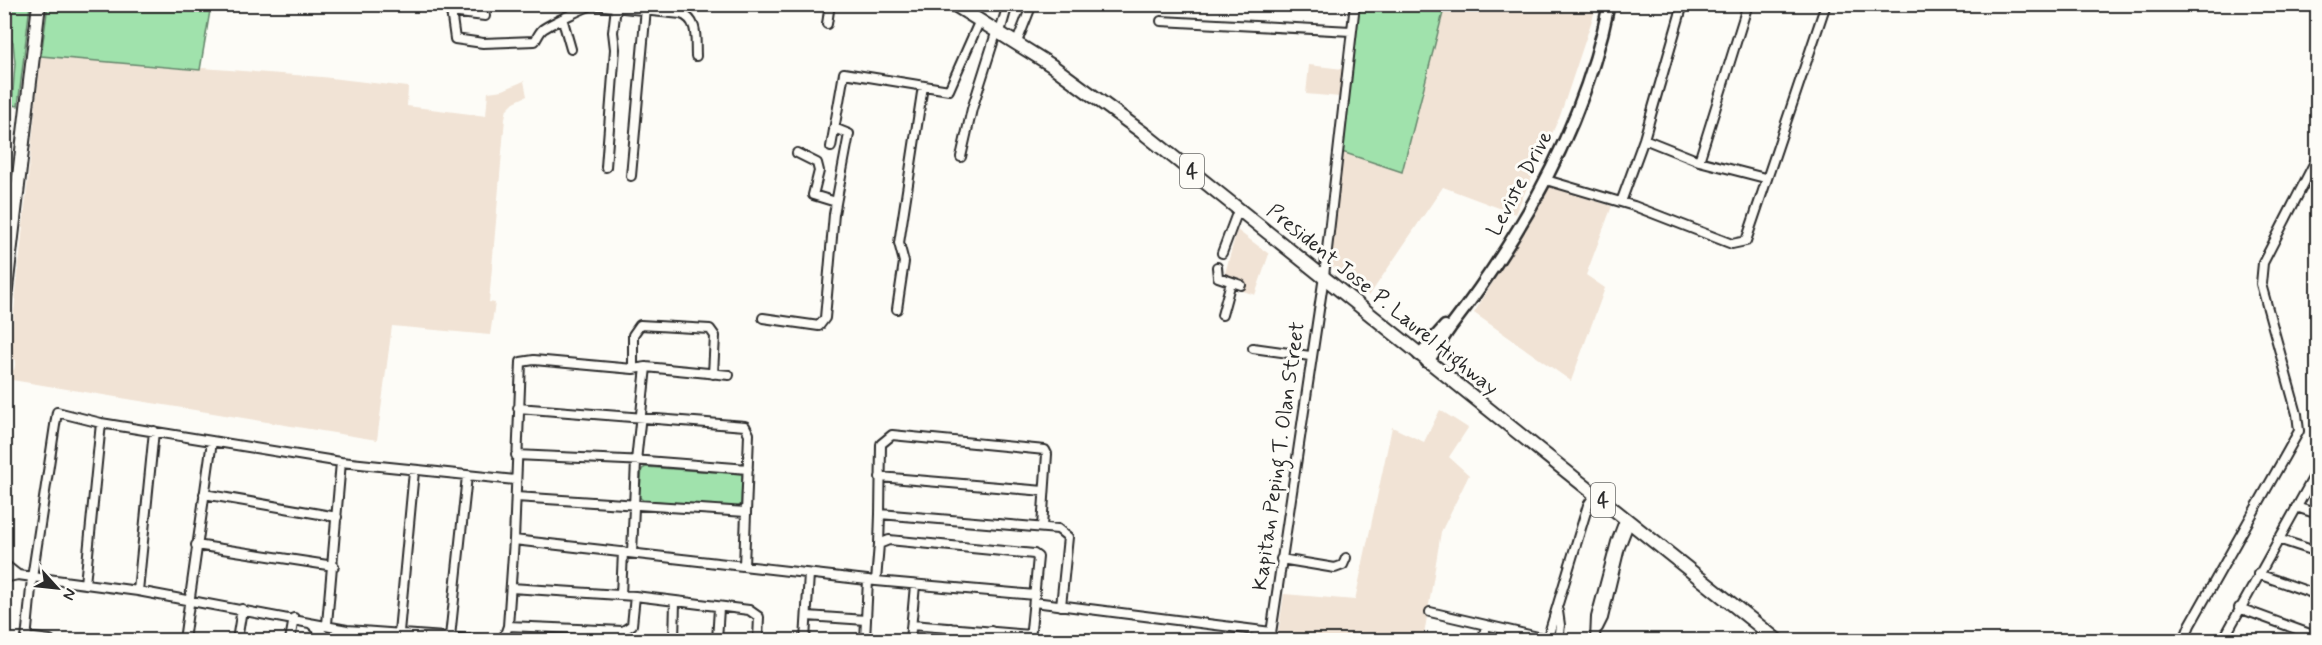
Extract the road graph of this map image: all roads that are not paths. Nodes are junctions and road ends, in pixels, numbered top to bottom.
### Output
1 (39, 4) edge
2 (830, 4) edge
3 (953, 4) edge
4 (1008, 4) edge
5 (1032, 4) edge
6 (1355, 4) edge
7 (1608, 4) edge
8 (1683, 4) edge
9 (1748, 4) edge
10 (1826, 4) edge
11 (616, 7) junction
12 (642, 7) edge
13 (450, 8) edge
14 (485, 16) dead end
15 (980, 20) junction
16 (562, 21) junction
17 (1161, 21) dead end
18 (827, 24) dead end
19 (999, 31) junction
20 (1352, 32) junction
21 (1017, 42) junction
22 (571, 49) dead end
23 (696, 56) dead end
24 (923, 86) junction
25 (834, 128) junction
26 (1644, 139) junction
27 (831, 147) dead end
28 (797, 153) dead end
29 (2318, 156) edge
30 (961, 157) dead end
31 (1699, 160) junction
32 (606, 167) dead end
33 (631, 176) dead end
34 (1765, 178) junction
35 (1546, 180) junction
36 (836, 202) junction
37 (1621, 202) junction
38 (1239, 208) junction
39 (1222, 253) dead end
40 (1217, 267) dead end
41 (1324, 276) junction
42 (1231, 282) junction
43 (1241, 285) dead end
44 (4, 306) edge
45 (897, 309) dead end
46 (1222, 315) dead end
47 (764, 318) dead end
48 (1253, 348) dead end
49 (1310, 356) junction
50 (1423, 358) junction
51 (646, 367) junction
52 (633, 369) junction
53 (713, 374) junction
54 (729, 375) dead end
55 (518, 408) junction
56 (640, 416) junction
57 (101, 423) junction
58 (154, 431) junction
59 (212, 441) junction
60 (516, 455) junction
61 (636, 461) junction
62 (341, 462) junction
63 (748, 469) junction
64 (2317, 470) edge
65 (414, 471) junction
66 (467, 476) junction
67 (880, 477) junction
68 (515, 480) junction
69 (1044, 491) junction
70 (204, 494) junction
71 (1596, 494) junction
72 (516, 497) junction
73 (635, 506) junction
74 (2296, 507) junction
75 (746, 512) junction
76 (880, 514) junction
77 (2318, 514) edge
78 (338, 517) junction
79 (1628, 520) junction
80 (1042, 527) junction
81 (2278, 539) junction
82 (514, 540) junction
83 (879, 544) junction
84 (196, 545) junction
85 (623, 552) junction
86 (2318, 552) edge
87 (632, 553) junction
88 (1346, 558) dead end
89 (1281, 559) junction
90 (4, 564) edge
91 (334, 566) junction
92 (744, 566) junction
93 (809, 574) junction
94 (2258, 574) junction
95 (18, 575) junction
96 (4, 578) edge
97 (32, 578) junction
98 (872, 581) junction
99 (85, 584) junction
100 (915, 585) junction
101 (511, 588) junction
102 (138, 591) junction
103 (621, 595) junction
104 (635, 596) junction
105 (2318, 596) edge
106 (189, 599) junction
107 (1034, 599) junction
108 (675, 602) junction
109 (1061, 606) junction
110 (719, 608) junction
111 (2239, 608) junction
112 (242, 609) junction
113 (1558, 610) junction
114 (1430, 612) dead end
115 (807, 616) junction
116 (294, 618) junction
117 (866, 620) junction
118 (310, 623) junction
119 (327, 624) junction
120 (912, 625) junction
121 (1486, 625) junction
122 (508, 626) junction
123 (951, 628) junction
124 (347, 630) junction
125 (399, 632) junction
126 (991, 632) junction
127 (324, 634) dead end
128 (334, 636) dead end
129 (1270, 636) edge
130 (450, 637) junction
131 (2318, 637) edge
132 (1030, 638) edge
133 (26, 639) edge
134 (50, 640) edge
135 (184, 640) edge
136 (237, 640) edge
137 (290, 640) edge
138 (486, 640) edge
139 (503, 640) edge
140 (674, 640) edge
141 (717, 640) edge
142 (758, 640) edge
143 (805, 640) edge
144 (865, 640) edge
145 (910, 640) edge
146 (950, 640) edge
147 (990, 640) edge
148 (1483, 640) edge
149 (1548, 640) edge
150 (1558, 640) edge
151 (1595, 640) edge
152 (1777, 640) edge
153 (2184, 640) edge
154 (2223, 640) edge

1 - 44 main road
2 - 18 street
3 - 15 main road, President Jose P. Laurel Highway / 4
4 - 19 street
5 - 21 street
6 - 20 street, Kapitan Peping T. Olan Street
7 - 35 main road, Leviste Drive
7 - 50 main road, Leviste Drive
8 - 26 street
9 - 31 street
10 - 34 street
11 - 12 street
11 - 16 street
11 - 32 street
12 - 23 street
12 - 33 street
13 - 14 street
13 - 16 street
15 - 19 main road, President Jose P. Laurel Highway / 4
15 - 24 street
16 - 22 street
17 - 20 street
19 - 21 main road, President Jose P. Laurel Highway / 4
19 - 30 street
20 - 41 street, Kapitan Peping T. Olan Street
21 - 38 main road, President Jose P. Laurel Highway / 4
24 - 25 street
24 - 45 street
25 - 27 street
25 - 36 street
26 - 31 street
26 - 37 street
28 - 36 street
29 - 153 street
31 - 34 street
34 - 37 street
35 - 37 street
35 - 50 main road, Leviste Drive
36 - 47 street
38 - 39 street
38 - 41 main road, President Jose P. Laurel Highway / 4
40 - 42 street
41 - 49 street, Kapitan Peping T. Olan Street
41 - 50 main road, President Jose P. Laurel Highway / 4
42 - 43 street
42 - 46 street
48 - 49 street
49 - 89 street, Kapitan Peping T. Olan Street
50 - 71 main road, President Jose P. Laurel Highway / 4
51 - 52 street
51 - 53 street
51 - 56 street
52 - 53 street
52 - 55 street
53 - 54 street
55 - 56 street
55 - 60 street
56 - 61 street
56 - 63 street
57 - 58 street
57 - 97 street
57 - 99 street
58 - 59 street
58 - 102 street
59 - 62 street
59 - 70 street
60 - 61 street
60 - 68 street
61 - 63 street
61 - 73 street
62 - 65 street
62 - 78 street
63 - 75 street
64 - 74 street
65 - 66 street
65 - 125 street
66 - 68 street
66 - 130 street
67 - 69 street
67 - 69 street
67 - 76 street
68 - 72 street
69 - 80 street
70 - 78 street
70 - 84 street
71 - 79 main road, President Jose P. Laurel Highway / 4
71 - 113 street
72 - 73 street
72 - 82 street
73 - 75 street
73 - 87 street
74 - 77 street
74 - 81 street
75 - 92 street
76 - 80 street
76 - 83 street
78 - 91 street
79 - 151 street
79 - 152 main road, President Jose P. Laurel Highway / 4
80 - 109 street
81 - 86 street
81 - 94 street
82 - 85 street
82 - 101 street
83 - 98 street
83 - 107 street
84 - 91 street
84 - 106 street
85 - 87 street
85 - 103 street
87 - 92 street
88 - 89 street
89 - 129 street, Kapitan Peping T. Olan Street
90 - 95 street
91 - 119 street
92 - 93 street
93 - 98 street
93 - 115 street
94 - 105 street
94 - 111 street
95 - 96 street
95 - 97 street
97 - 99 street
97 - 133 street
98 - 100 street
98 - 117 street
99 - 102 street
100 - 107 street
100 - 120 street
101 - 103 street
101 - 122 street
102 - 106 street
103 - 104 street
104 - 108 street
104 - 122 street
106 - 112 street
106 - 135 street
107 - 109 street
107 - 132 street
108 - 110 street
108 - 140 street
109 - 129 street
110 - 141 street
110 - 142 street
111 - 131 street
111 - 154 street
112 - 116 street
112 - 136 street
113 - 149 street
113 - 150 street
114 - 121 street
115 - 117 street
115 - 143 street
116 - 118 street
116 - 137 street
117 - 144 street
118 - 119 street
118 - 127 street
119 - 124 street
120 - 123 street
120 - 145 street
121 - 148 street
121 - 149 street
122 - 139 street
123 - 126 street
123 - 146 street
124 - 125 street
124 - 128 street
125 - 130 street
126 - 132 street
126 - 147 street
130 - 138 street
133 - 134 street

